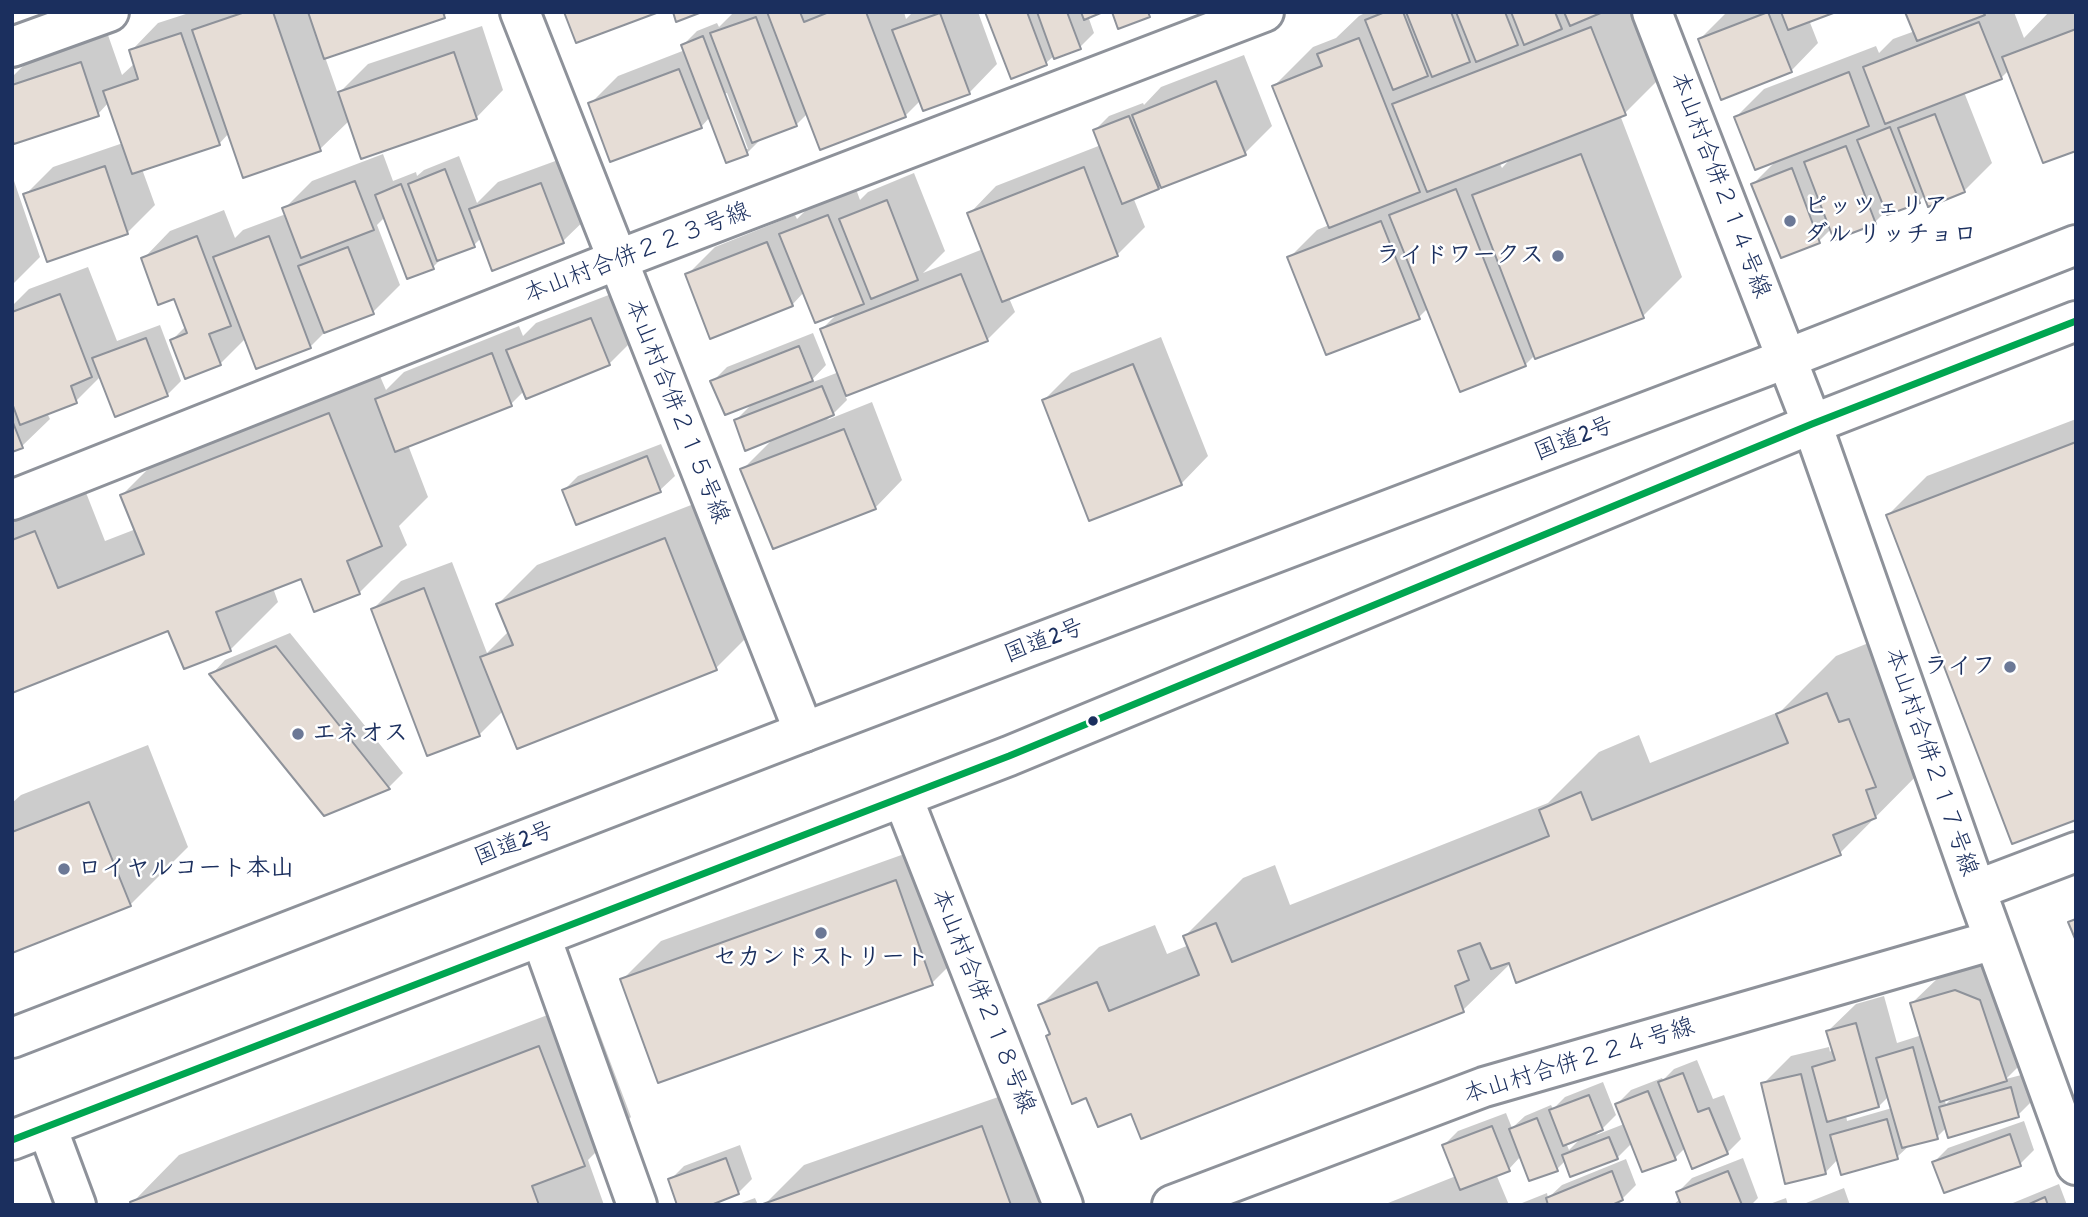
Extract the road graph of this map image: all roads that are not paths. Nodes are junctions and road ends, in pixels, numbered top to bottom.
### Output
1 (109, 12) edge
2 (520, 12) edge
3 (1264, 12) edge
4 (1652, 12) edge
5 (12, 47) edge
6 (2076, 245) edge
7 (617, 260) junction
8 (2076, 321) edge
9 (1788, 358) junction
10 (1812, 424) junction
11 (12, 500) edge
12 (804, 732) junction
13 (902, 798) junction
14 (2076, 852) edge
15 (1976, 890) junction
16 (541, 937) junction
17 (1994, 940) junction
18 (12, 1038) edge
19 (29, 1134) edge
20 (2076, 1165) edge
21 (75, 1205) edge
22 (637, 1205) edge
23 (1063, 1205) edge
24 (1172, 1205) edge

1 - 5 main road
2 - 7 main road, 本山村合併２１５号線
3 - 7 main road, 本山村合併２２３号線
4 - 9 main road, 本山村合併２１４号線
6 - 9 main road, 国道2号
7 - 11 main road, 本山村合併２２３号線
7 - 12 main road, 本山村合併２１５号線
8 - 10 main road
9 - 10 main road, 本山村合併２１７号線
9 - 12 main road, 国道2号
10 - 13 main road
10 - 15 main road, 本山村合併２１７号線
12 - 18 main road, 国道2号
13 - 16 main road
13 - 23 main road, 本山村合併２１８号線
14 - 15 main road
15 - 17 main road, 本山村合併２１７号線
16 - 19 main road
16 - 22 main road
17 - 20 main road, 本山村合併２１７号線
17 - 24 main road, 本山村合併２２４号線
19 - 21 main road

